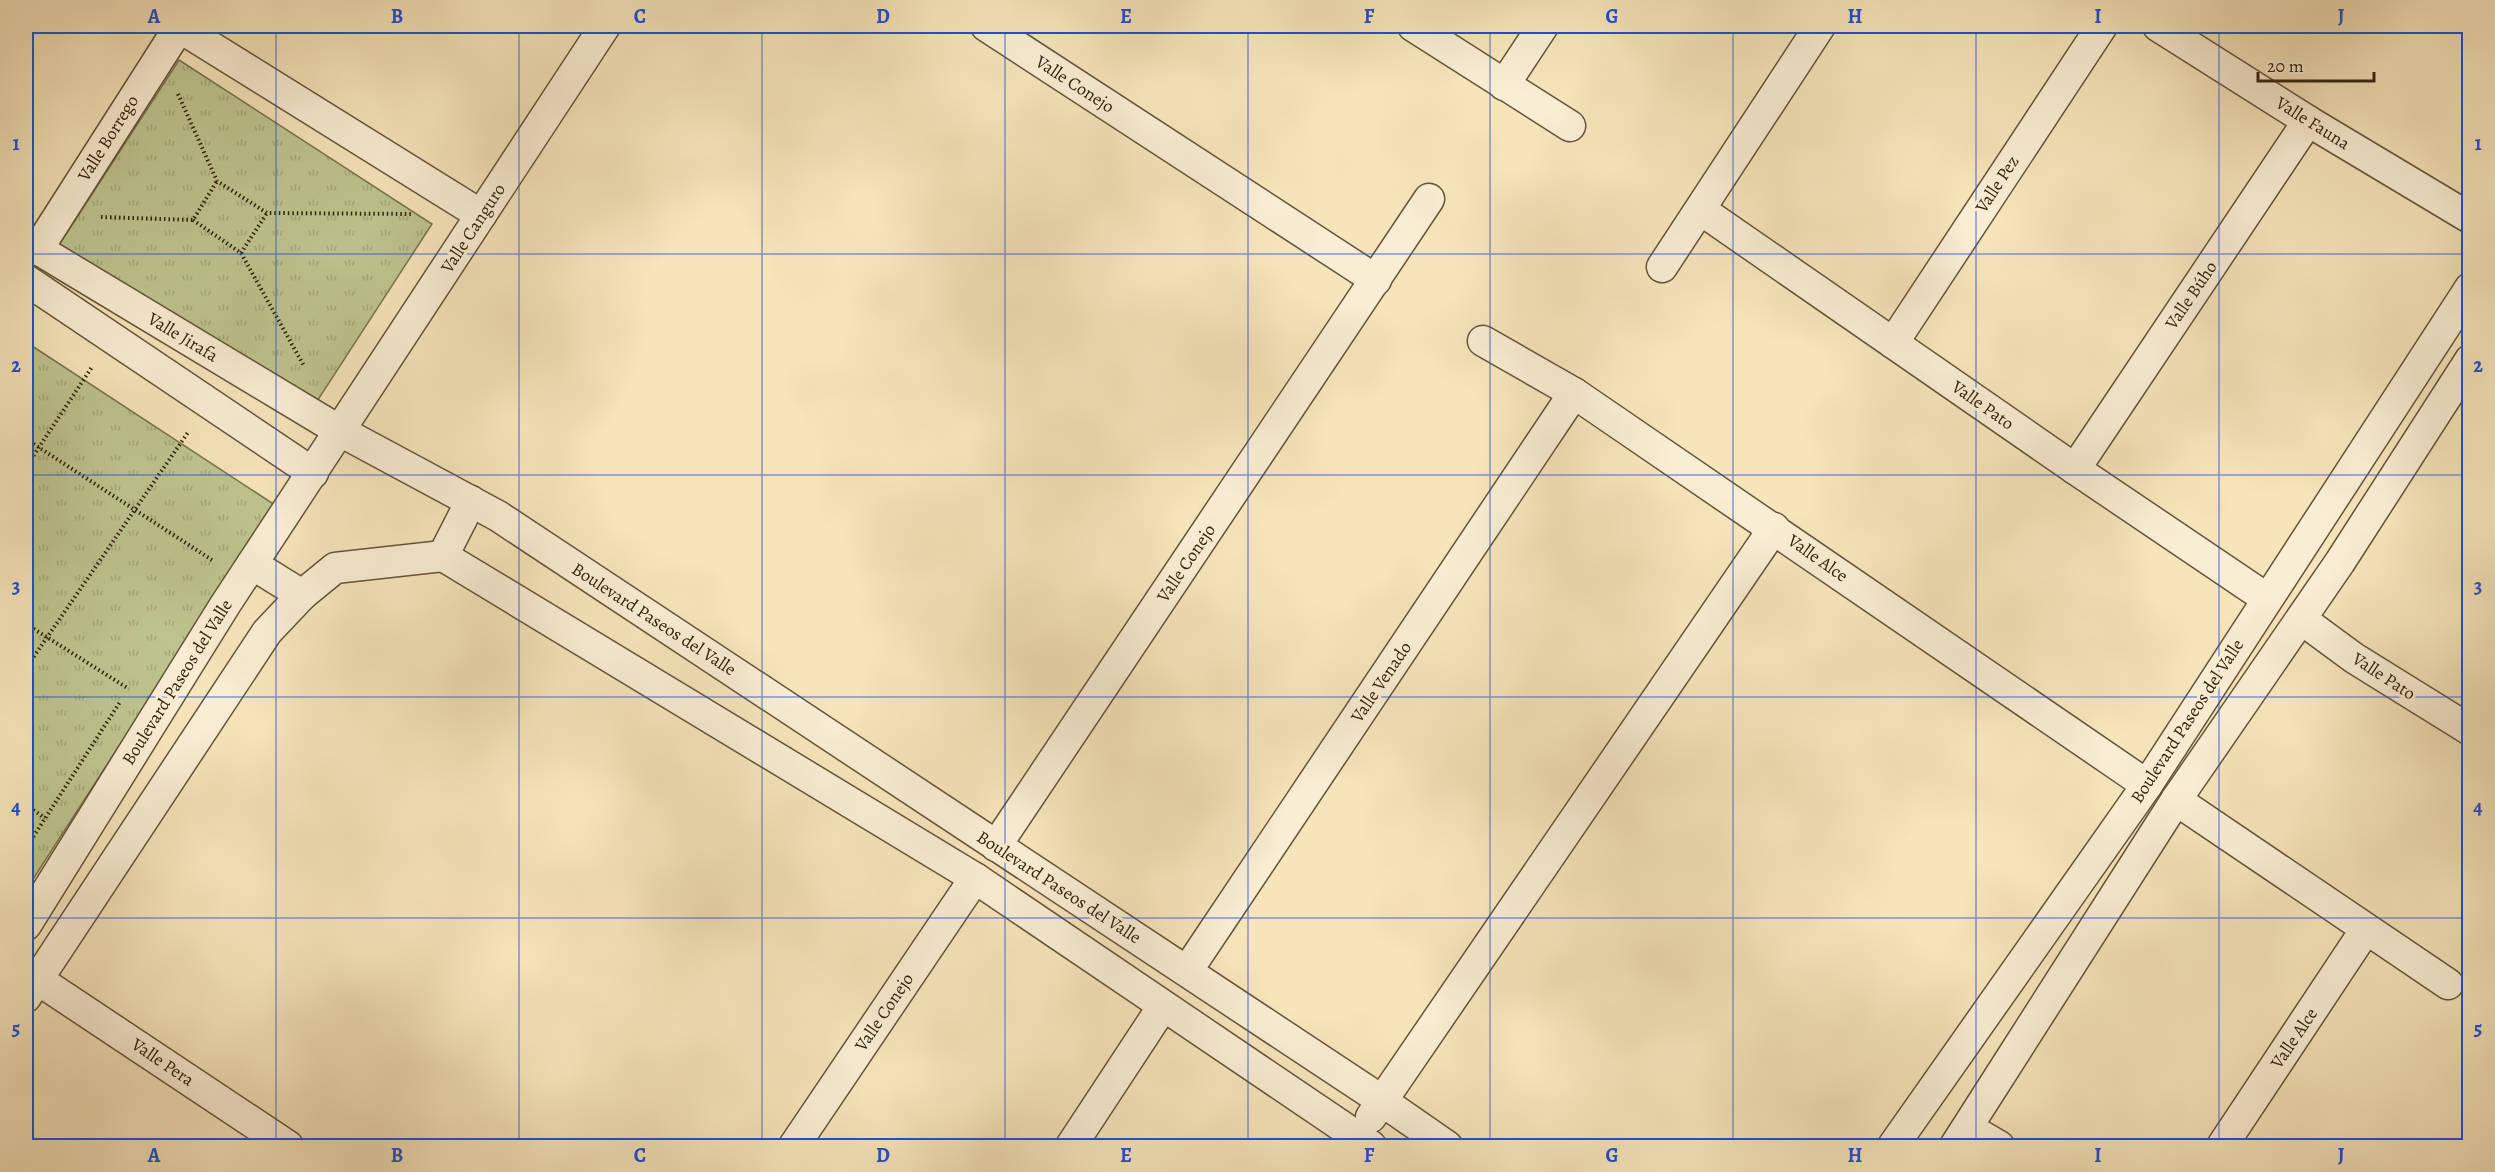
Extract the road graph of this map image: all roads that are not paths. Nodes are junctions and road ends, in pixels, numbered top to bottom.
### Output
1 (179, 26) edge
2 (986, 26) edge
3 (1413, 26) edge
4 (1543, 26) edge
5 (1820, 26) edge
6 (2102, 26) edge
7 (2158, 26) edge
8 (596, 29) edge
9 (1504, 85) junction
10 (2308, 121) junction
11 (1570, 126) dead end
12 (1429, 199) dead end
13 (1701, 210) junction
14 (481, 215) junction
15 (2469, 218) edge
16 (31, 246) edge
17 (1662, 267) dead end
18 (26, 280) edge
19 (1376, 280) junction
20 (2469, 288) edge
21 (1483, 341) dead end
22 (1893, 343) junction
23 (2469, 360) edge
24 (1575, 393) junction
25 (340, 431) junction
26 (2075, 469) junction
27 (313, 473) junction
28 (471, 501) junction
29 (1774, 528) junction
30 (443, 556) junction
31 (252, 564) junction
32 (302, 595) junction
33 (2266, 598) junction
34 (2301, 619) junction
35 (2469, 730) edge
36 (2147, 785) junction
37 (2176, 800) junction
38 (996, 846) junction
39 (975, 878) junction
40 (26, 925) edge
41 (2366, 928) junction
42 (1187, 971) junction
43 (2448, 984) dead end
44 (31, 988) edge
45 (1163, 1006) junction
46 (1382, 1101) junction
47 (1961, 1137) edge
48 (1360, 1143) edge
49 (288, 1146) edge
50 (794, 1146) edge
51 (1071, 1146) edge
52 (1447, 1146) edge
53 (1893, 1146) edge
54 (1999, 1146) edge
55 (2222, 1146) edge

1 - 14 street
1 - 16 street, Valle Borrego
2 - 19 street, Valle Conejo
3 - 9 street
4 - 9 street
5 - 13 street
6 - 22 street, Valle Pez
7 - 10 street, Valle Fauna
8 - 14 street, Valle Canguro
9 - 11 street
10 - 15 street, Valle Fauna
10 - 26 street, Valle Búho
12 - 19 street, Valle Conejo
13 - 17 street
13 - 22 street, Valle Pato
14 - 25 street, Valle Canguro
16 - 25 street, Valle Jirafa
18 - 27 street
19 - 38 street, Valle Conejo
20 - 33 street, Boulevard Paseos del Valle
21 - 24 street, Valle Alce
22 - 26 street, Valle Pato
23 - 34 street, Boulevard Paseos del Valle
24 - 29 street, Valle Alce
24 - 42 street, Valle Venado
25 - 27 street, Boulevard Paseos del Valle
25 - 28 street, Boulevard Paseos del Valle
26 - 33 street, Valle Pato
27 - 31 street, Boulevard Paseos del Valle
28 - 30 street
28 - 38 street, Boulevard Paseos del Valle
29 - 36 street, Valle Alce
29 - 46 street
30 - 32 street
30 - 39 street
31 - 32 street
31 - 40 street, Boulevard Paseos del Valle
32 - 44 street
33 - 36 street, Boulevard Paseos del Valle
34 - 35 street, Valle Pato
34 - 37 street, Boulevard Paseos del Valle
36 - 53 street, Boulevard Paseos del Valle
37 - 41 street
37 - 47 street, Boulevard Paseos del Valle
38 - 42 street, Boulevard Paseos del Valle
39 - 45 street
39 - 50 street, Valle Conejo
41 - 43 street
41 - 55 street, Valle Alce
42 - 46 street, Boulevard Paseos del Valle
44 - 49 street, Valle Pera
45 - 48 street
45 - 51 street
46 - 48 street
46 - 52 street, Boulevard Paseos del Valle
47 - 54 street

